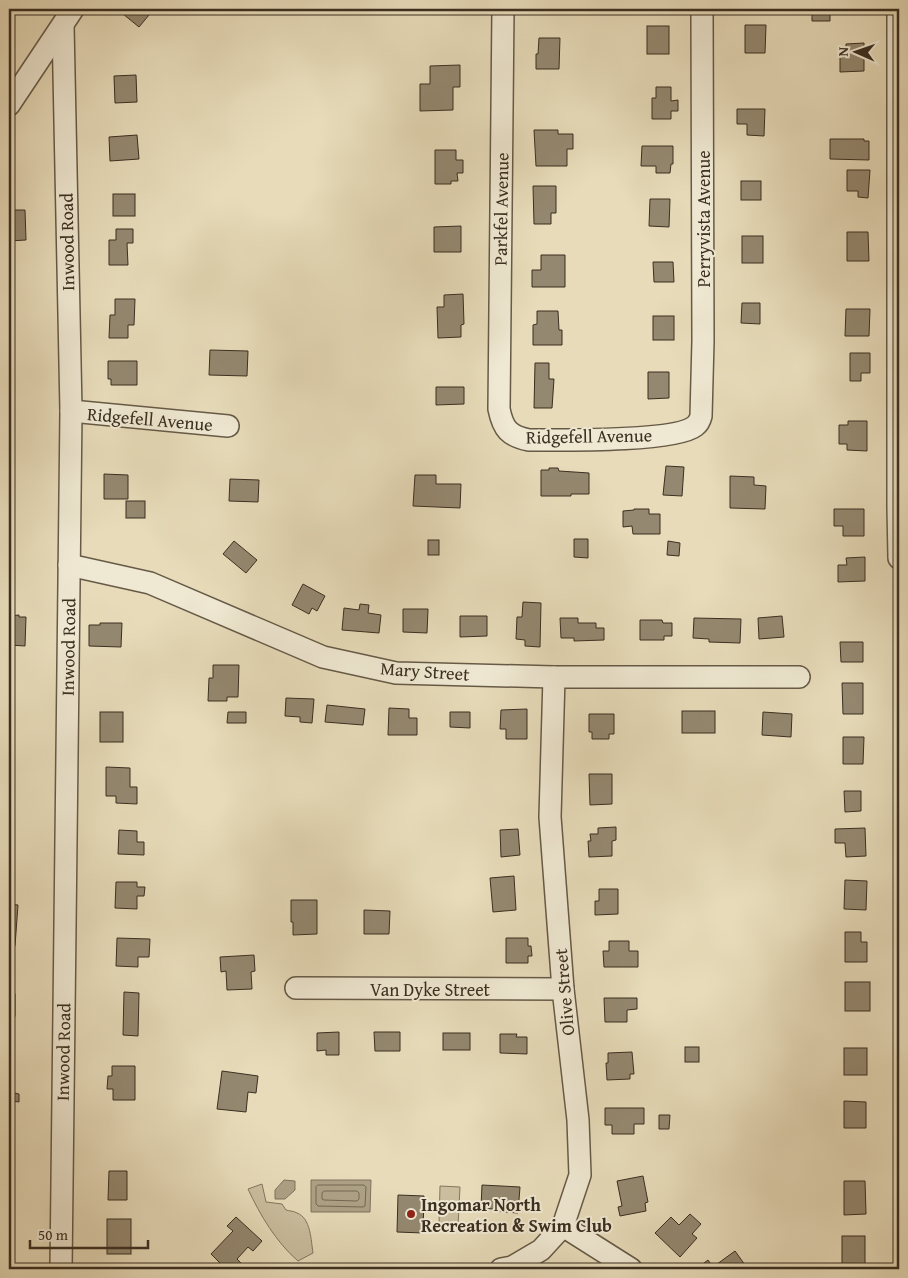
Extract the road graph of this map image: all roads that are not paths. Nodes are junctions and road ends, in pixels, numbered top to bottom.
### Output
1 (503, 9) edge
2 (702, 9) edge
3 (898, 9) edge
4 (68, 17) edge
5 (9, 105) edge
6 (499, 409) joint
7 (71, 411) junction
8 (228, 426) dead end
9 (694, 426) joint
10 (899, 558) edge
11 (69, 565) junction
12 (554, 677) junction
13 (799, 677) dead end
14 (296, 988) dead end
15 (563, 989) junction
16 (563, 1226) junction
17 (61, 1269) edge
18 (501, 1269) edge
19 (631, 1269) edge

1 - 6 street, Parkfel Avenue
2 - 9 street, Perryvista Avenue
3 - 10 street
4 - 5 street
4 - 7 street, Inwood Road
6 - 9 street, Ridgefell Avenue
7 - 8 street, Ridgefell Avenue
7 - 11 street, Inwood Road
11 - 12 street, Mary Street
11 - 17 street, Inwood Road
12 - 13 street, Mary Street
12 - 15 street, Olive Street
14 - 15 street, Van Dyke Street
15 - 16 street, Olive Street
16 - 18 street, Olive Street
16 - 19 street

